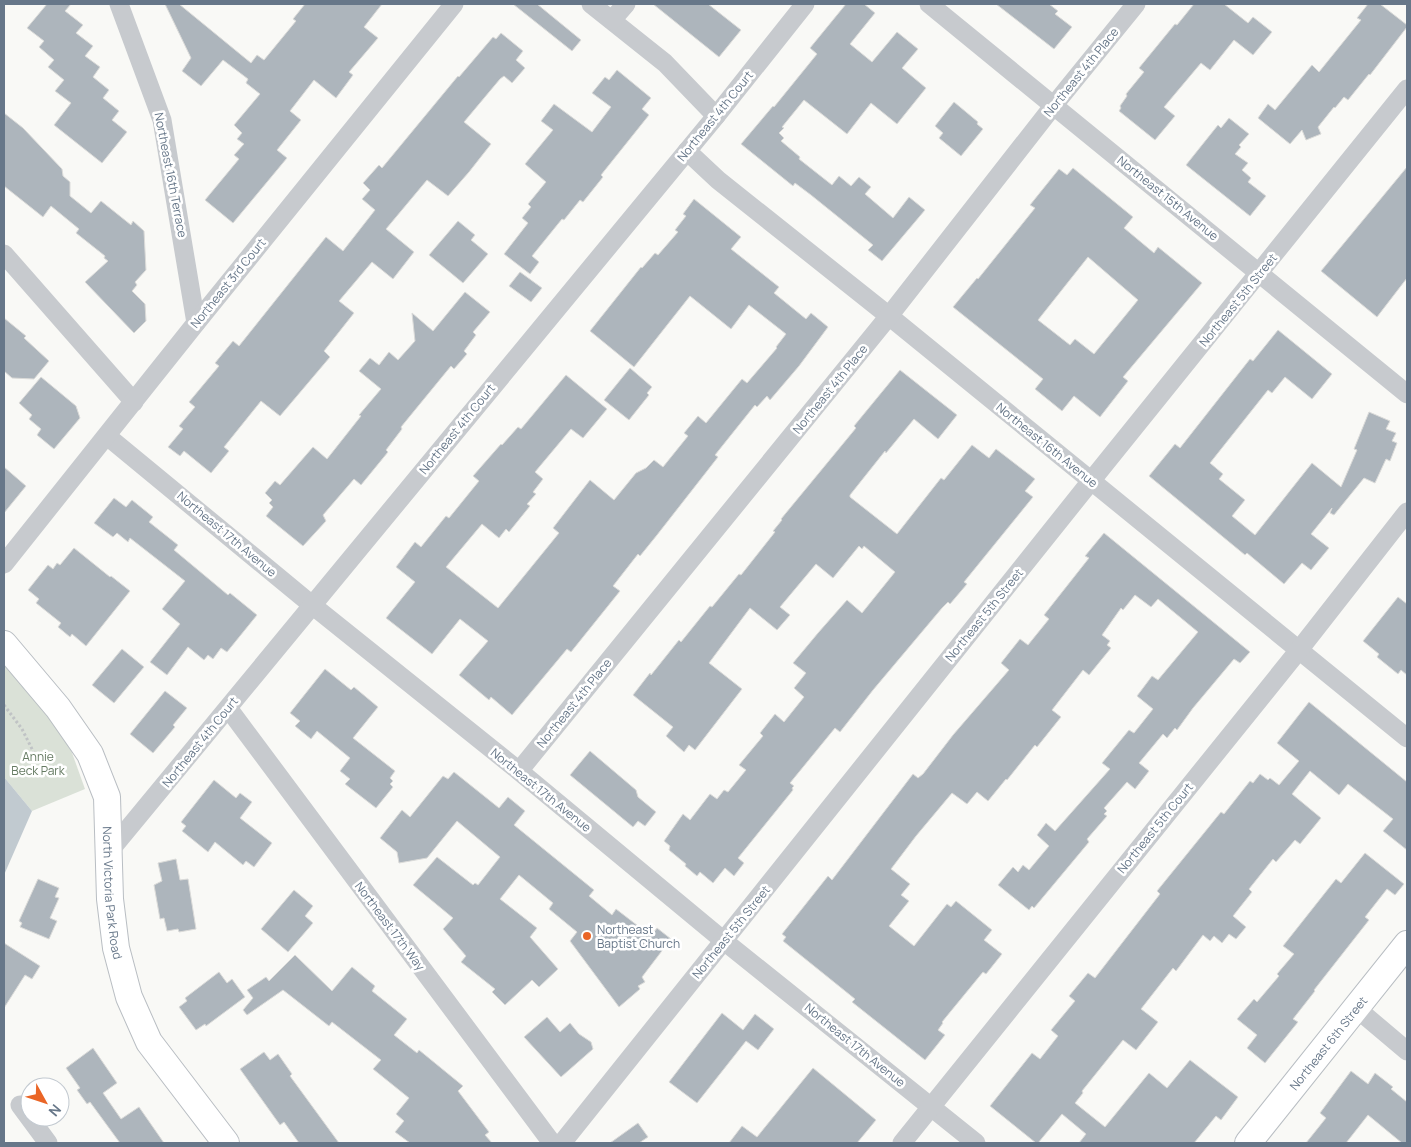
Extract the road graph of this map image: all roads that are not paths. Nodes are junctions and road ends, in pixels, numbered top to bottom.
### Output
1 (119, 4) edge
2 (454, 4) edge
3 (591, 4) edge
4 (626, 4) edge
5 (805, 4) edge
6 (929, 4) edge
7 (1136, 4) edge
8 (612, 20) junction
9 (1407, 89) edge
10 (1054, 105) junction
11 (716, 116) junction
12 (687, 151) junction
13 (4, 254) edge
14 (1260, 273) junction
15 (889, 316) junction
16 (196, 323) junction
17 (1407, 394) edge
18 (134, 402) junction
19 (107, 436) junction
20 (1091, 481) junction
21 (1407, 512) edge
22 (4, 564) edge
23 (312, 605) junction
24 (4, 644) edge
25 (1299, 650) junction
26 (228, 708) junction
27 (1407, 738) edge
28 (519, 771) junction
29 (108, 853) junction
30 (724, 941) junction
31 (1407, 944) edge
32 (1356, 1008) junction
33 (1407, 1050) edge
34 (931, 1106) junction
35 (36, 1127) edge
36 (48, 1143) edge
37 (226, 1143) edge
38 (552, 1143) edge
39 (562, 1143) edge
40 (902, 1143) edge
41 (976, 1143) edge
42 (1248, 1143) edge

1 - 16 street, Northeast 16th Terrace
2 - 16 street, Northeast 3rd Court
3 - 8 street
4 - 8 street
5 - 11 street, Northeast 4th Court
6 - 10 street, Northeast 15th Avenue
7 - 10 street, Northeast 4th Place
8 - 11 street
9 - 14 street, Northeast 5th Street
10 - 14 street, Northeast 15th Avenue
10 - 15 street, Northeast 4th Place
11 - 12 street, Northeast 4th Court
12 - 15 street, Northeast 16th Avenue
12 - 23 street, Northeast 4th Court
13 - 18 street
14 - 17 street, Northeast 15th Avenue
14 - 20 street, Northeast 5th Street
15 - 20 street, Northeast 16th Avenue
15 - 28 street, Northeast 4th Place
16 - 18 street, Northeast 3rd Court
18 - 19 street, Northeast 3rd Court
19 - 22 street, Northeast 3rd Court
19 - 23 street, Northeast 17th Avenue
20 - 25 street, Northeast 16th Avenue
20 - 30 street, Northeast 5th Street
21 - 25 street, Northeast 5th Court
23 - 26 street, Northeast 4th Court
23 - 28 street, Northeast 17th Avenue
24 - 29 street, North Victoria Park Road
25 - 27 street, Northeast 16th Avenue
25 - 34 street, Northeast 5th Court
26 - 29 street, Northeast 4th Court
26 - 38 street, Northeast 17th Way
28 - 30 street, Northeast 17th Avenue
29 - 37 street, North Victoria Park Road
30 - 34 street, Northeast 17th Avenue
30 - 39 street, Northeast 5th Street
31 - 32 street, Northeast 6th Street
32 - 33 street
32 - 42 street, Northeast 6th Street
34 - 40 street, Northeast 5th Court
34 - 41 street, Northeast 17th Avenue
35 - 36 street

